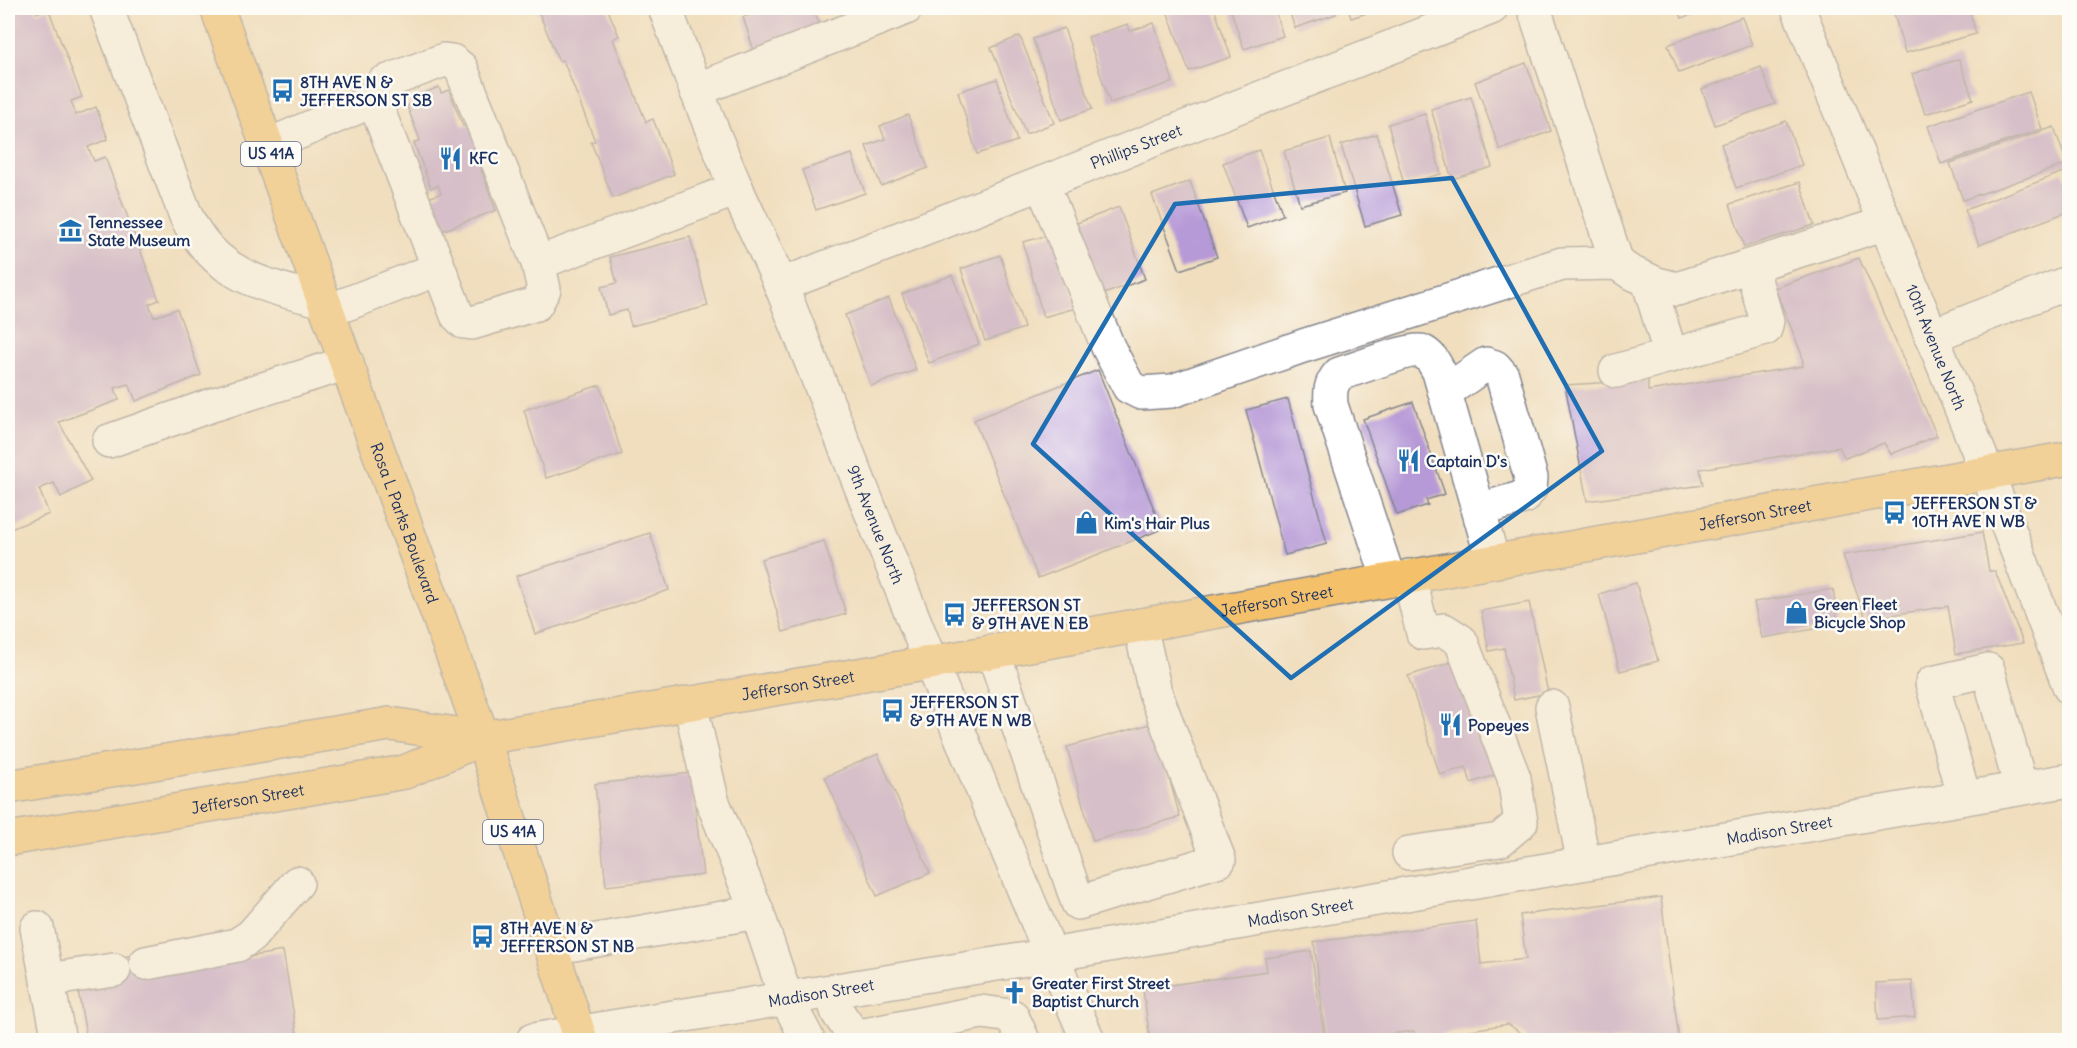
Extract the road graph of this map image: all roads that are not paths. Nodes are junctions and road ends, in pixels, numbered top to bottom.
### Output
1 (106, 8) edge
2 (217, 8) edge
3 (665, 8) edge
4 (906, 8) edge
5 (1491, 8) edge
6 (1534, 8) edge
7 (1798, 8) edge
8 (696, 90) junction
9 (374, 100) junction
10 (267, 146) junction
11 (1042, 183) junction
12 (737, 189) junction
13 (1886, 223) junction
14 (1617, 262) junction
15 (538, 263) junction
16 (1751, 266) junction
17 (438, 269) junction
18 (1648, 280) junction
19 (2070, 282) edge
20 (781, 285) junction
21 (326, 306) junction
22 (1932, 336) junction
23 (1671, 356) junction
24 (346, 363) junction
25 (1616, 370) dead end
26 (1445, 392) junction
27 (109, 441) dead end
28 (2070, 458) edge
29 (1987, 472) junction
30 (1479, 510) junction
31 (1493, 561) junction
32 (1399, 578) junction
33 (1140, 625) junction
34 (993, 651) junction
35 (930, 663) junction
36 (2070, 688) edge
37 (690, 703) junction
38 (1552, 707) dead end
39 (483, 738) junction
40 (2070, 780) edge
41 (8, 787) edge
42 (2021, 788) junction
43 (1964, 797) junction
44 (8, 839) edge
45 (1409, 853) dead end
46 (1584, 863) junction
47 (297, 883) dead end
48 (757, 912) junction
49 (37, 928) dead end
50 (551, 948) junction
51 (1051, 955) junction
52 (146, 963) dead end
53 (114, 970) dead end
54 (47, 980) junction
55 (831, 992) junction
56 (786, 998) junction
57 (580, 1037) edge
58 (59, 1041) edge
59 (533, 1041) edge
60 (808, 1041) edge
61 (1023, 1041) edge
62 (1089, 1041) edge

1 - 21 street
2 - 10 main road, Rosa L Parks Boulevard / US 41A
3 - 8 street, 9th Avenue North
4 - 8 street
5 - 11 street, Phillips Street
6 - 14 street
7 - 13 street, 10th Avenue North
8 - 12 street, 9th Avenue North
9 - 10 street
9 - 15 street
9 - 17 street
10 - 21 main road, Rosa L Parks Boulevard / US 41A
11 - 14 street
11 - 20 street, Phillips Street
12 - 15 street
12 - 20 street, 9th Avenue North
13 - 16 street
13 - 22 street, 10th Avenue North
14 - 18 street
15 - 17 street
16 - 18 street
16 - 23 street
17 - 21 street
18 - 23 street
19 - 22 street
20 - 35 street, 9th Avenue North
21 - 24 main road, Rosa L Parks Boulevard / US 41A
22 - 29 street, 10th Avenue North
23 - 25 street
24 - 27 street
24 - 39 main road, Rosa L Parks Boulevard / US 41A
26 - 30 street
26 - 30 street
26 - 32 street
28 - 29 main road, Jefferson Street
29 - 31 main road, Jefferson Street
29 - 36 street, 10th Avenue North
30 - 31 street
31 - 32 main road, Jefferson Street
32 - 33 main road, Jefferson Street
32 - 45 street
33 - 34 main road, Jefferson Street
33 - 34 street
34 - 35 main road, Jefferson Street
35 - 37 main road, Jefferson Street
35 - 51 street, 9th Avenue North
37 - 39 main road, Jefferson Street
37 - 48 street
38 - 46 street
39 - 41 main road, Jefferson Street
39 - 44 main road, Jefferson Street
39 - 50 main road, Rosa L Parks Boulevard / US 41A
40 - 42 street, Madison Street
42 - 43 street, Madison Street
42 - 43 street
43 - 46 street, Madison Street
46 - 51 street, Madison Street
47 - 52 street
48 - 50 street
48 - 56 street
49 - 54 street
50 - 57 main road, Rosa L Parks Boulevard / US 41A
51 - 55 street, Madison Street
51 - 62 street, 9th Avenue North
53 - 54 street
54 - 58 street
55 - 56 street, Madison Street
55 - 61 street
56 - 57 street, Madison Street
56 - 60 street
57 - 59 street, Madison Street

